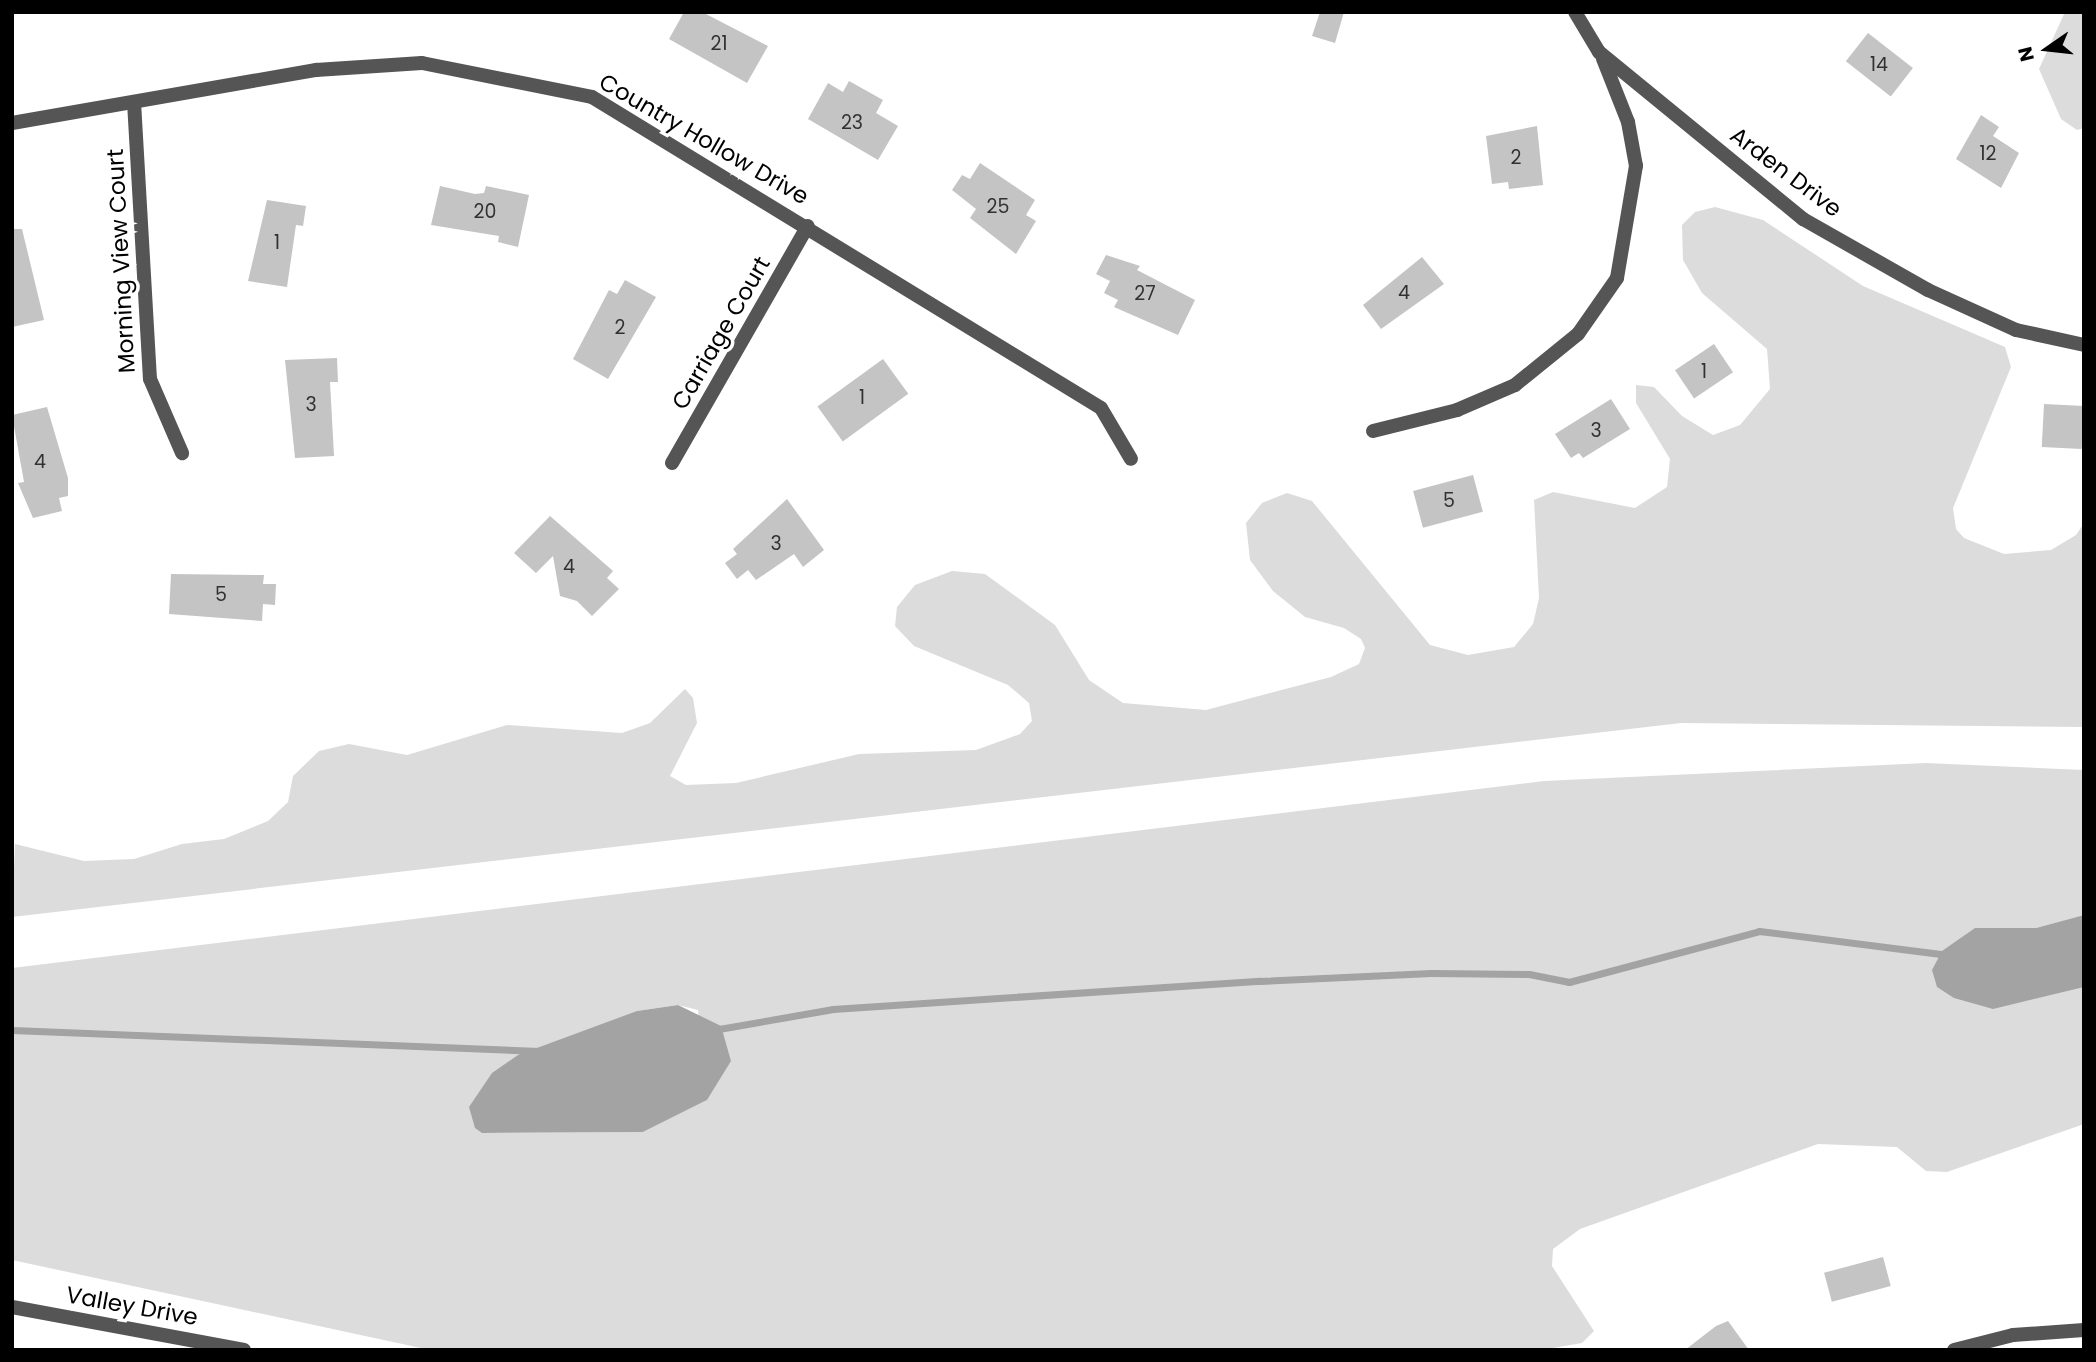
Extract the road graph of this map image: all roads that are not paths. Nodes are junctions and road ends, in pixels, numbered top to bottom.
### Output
1 (1575, 12) edge
2 (1599, 52) junction
3 (134, 102) junction
4 (12, 122) edge
5 (808, 226) junction
6 (2084, 345) edge
7 (1373, 431) dead end
8 (182, 453) dead end
9 (1131, 459) dead end
10 (672, 463) dead end
11 (12, 1307) edge
12 (2084, 1330) edge
13 (244, 1350) edge
14 (1954, 1350) edge

1 - 2 street, Arden Drive
2 - 6 street, Arden Drive
2 - 7 street
3 - 4 street, Country Hollow Drive
3 - 5 street, Country Hollow Drive
3 - 8 street, Morning View Court
5 - 9 street, Country Hollow Drive
5 - 10 street, Carriage Court
11 - 13 street, Valley Drive
12 - 14 street

